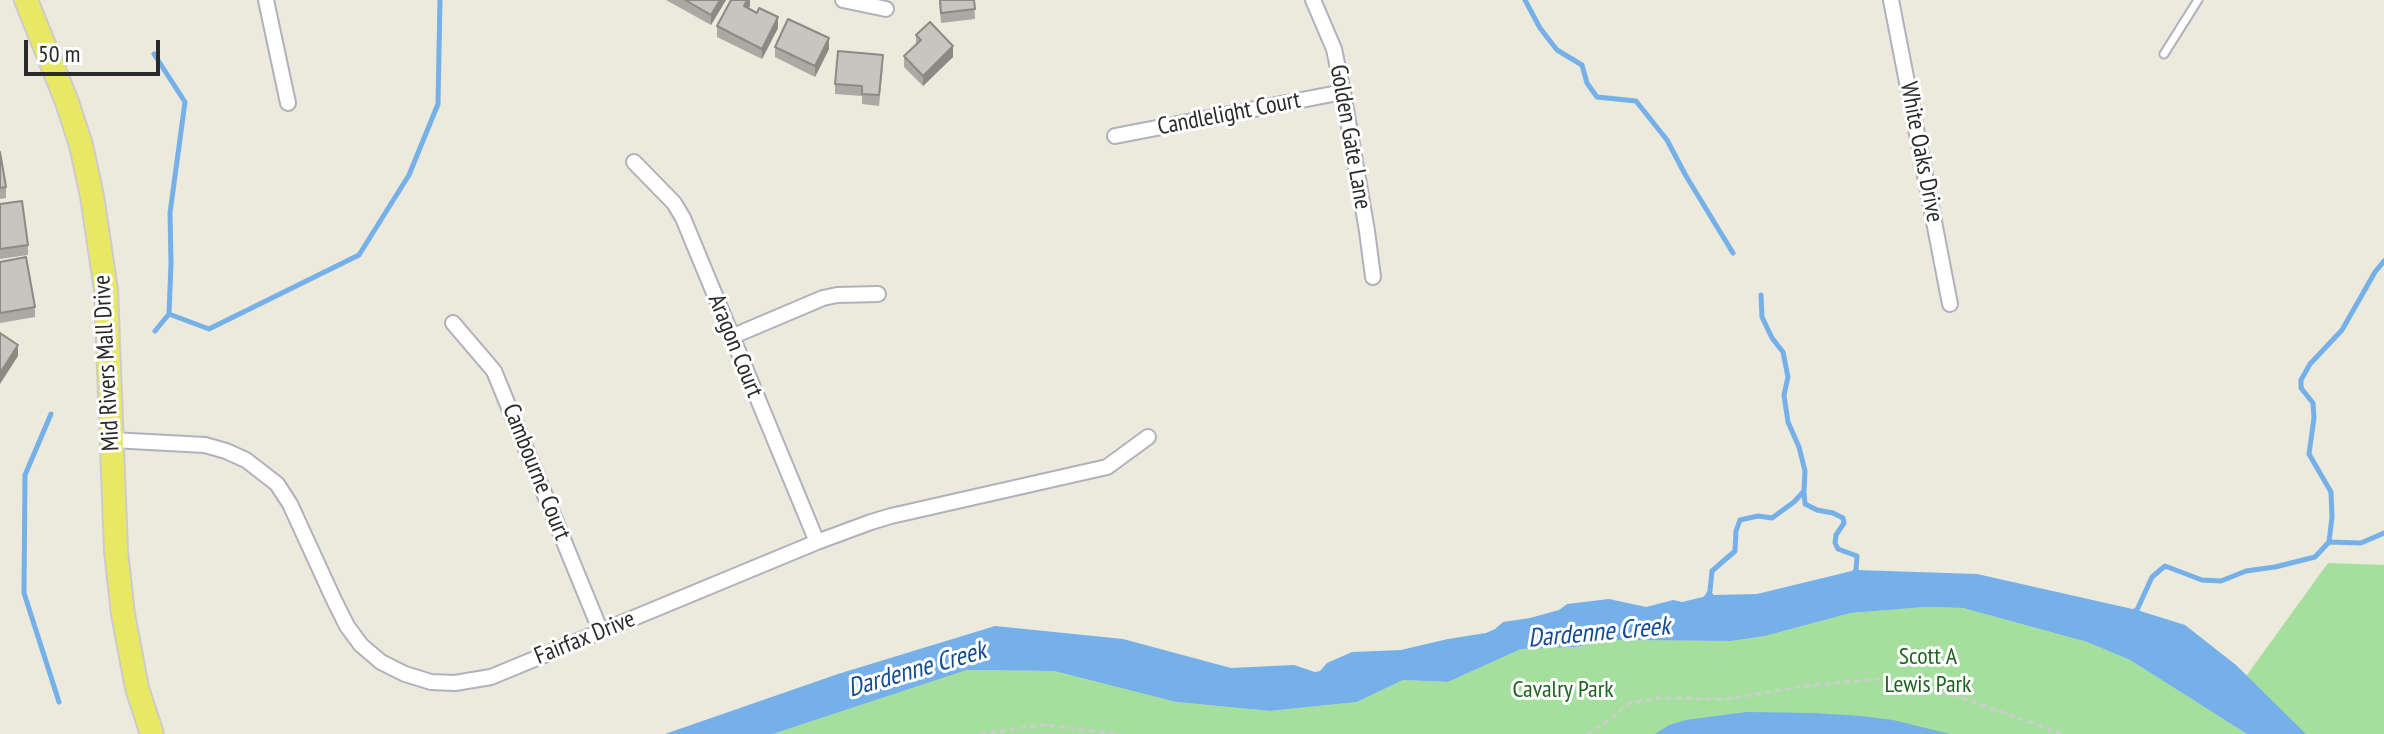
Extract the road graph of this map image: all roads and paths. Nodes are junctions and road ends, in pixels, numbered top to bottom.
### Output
1 (26, 0) edge
2 (266, 0) edge
3 (843, 0) edge
4 (1313, 0) edge
5 (1891, 0) edge
6 (2198, 0) edge
7 (886, 9) dead end
8 (2164, 54) dead end
9 (1343, 92) junction
10 (288, 103) dead end
11 (1115, 136) dead end
12 (634, 162) dead end
13 (1373, 277) dead end
14 (878, 294) dead end
15 (1950, 304) dead end
16 (453, 323) dead end
17 (731, 337) junction
18 (1148, 437) dead end
19 (112, 440) junction
20 (817, 542) junction
21 (601, 632) junction
22 (152, 734) edge
23 (980, 734) edge
24 (1121, 734) edge
25 (1586, 734) edge
26 (2063, 734) edge

1 - 19 main road, Mid Rivers Mall Drive
2 - 10 street
3 - 7 street
4 - 9 street, Golden Gate Lane
5 - 15 street, White Oaks Drive
6 - 8 lane
9 - 11 street, Candlelight Court
9 - 13 street, Golden Gate Lane
12 - 17 street, Aragon Court
14 - 17 street
16 - 21 street, Cambourne Court
17 - 20 street, Aragon Court
18 - 20 street, Fairfax Drive
19 - 21 street, Fairfax Drive
19 - 22 main road, Mid Rivers Mall Drive
20 - 21 street, Fairfax Drive
23 - 24 path
25 - 26 path

